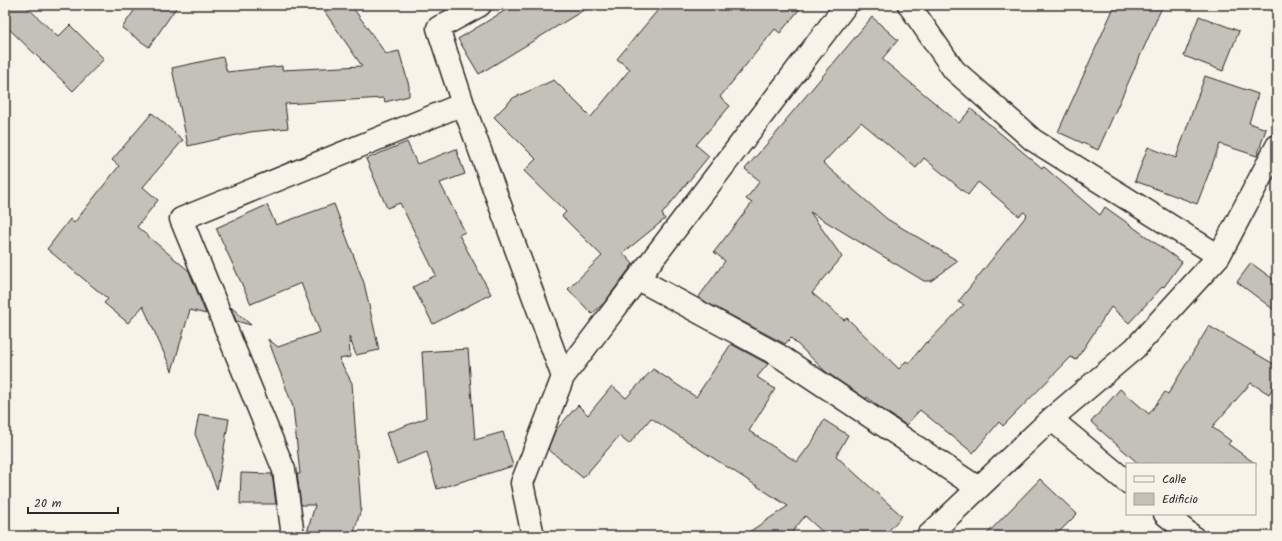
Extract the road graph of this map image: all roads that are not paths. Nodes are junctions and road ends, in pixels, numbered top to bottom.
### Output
1 (480, 5) edge
2 (846, 5) edge
3 (909, 5) edge
4 (463, 104) junction
5 (1277, 146) edge
6 (1219, 256) junction
7 (638, 279) junction
8 (563, 377) junction
9 (1051, 419) junction
10 (1126, 481) edge
11 (978, 488) junction
12 (1166, 515) edge
13 (293, 536) edge
14 (533, 536) edge
15 (928, 536) edge
16 (1192, 536) edge

1 - 4 street
2 - 7 street
3 - 6 street
4 - 8 street
4 - 13 street
5 - 6 street
6 - 9 street
7 - 8 street
7 - 11 street
8 - 14 street
9 - 10 street
9 - 11 street
11 - 15 street
12 - 16 street

